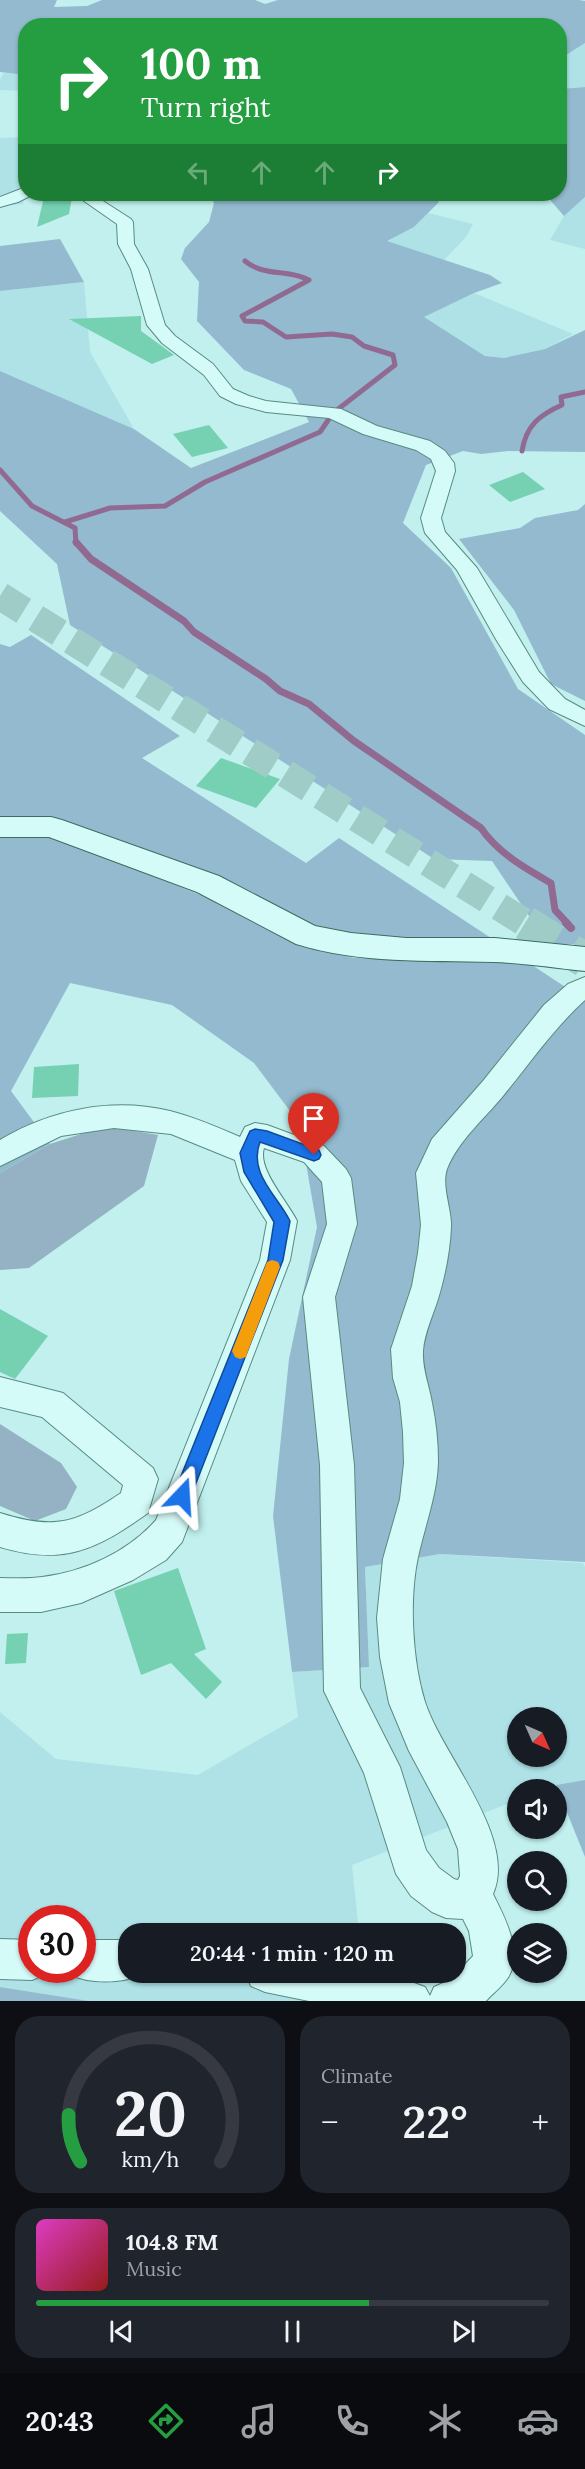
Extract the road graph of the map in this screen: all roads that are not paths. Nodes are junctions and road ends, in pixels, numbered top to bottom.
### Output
1 (18, 197) edge
2 (93, 201) edge
3 (0, 202) edge
4 (585, 718) edge
5 (0, 827) edge
6 (585, 959) edge
7 (585, 987) edge
8 (248, 1153) junction
9 (0, 1154) edge
10 (0, 1392) edge
11 (0, 1530) edge
12 (0, 1594) edge
13 (472, 1894) junction
14 (0, 1959) edge
15 (18, 1960) edge
16 (96, 1960) edge
17 (118, 1960) edge
18 (320, 1983) edge
19 (411, 2001) edge
20 (448, 2001) edge

1 - 3 street
2 - 4 street
5 - 6 street
7 - 13 street
8 - 9 street
8 - 12 street
8 - 13 street
10 - 11 street
13 - 20 street
14 - 15 street
16 - 17 street
18 - 19 street

